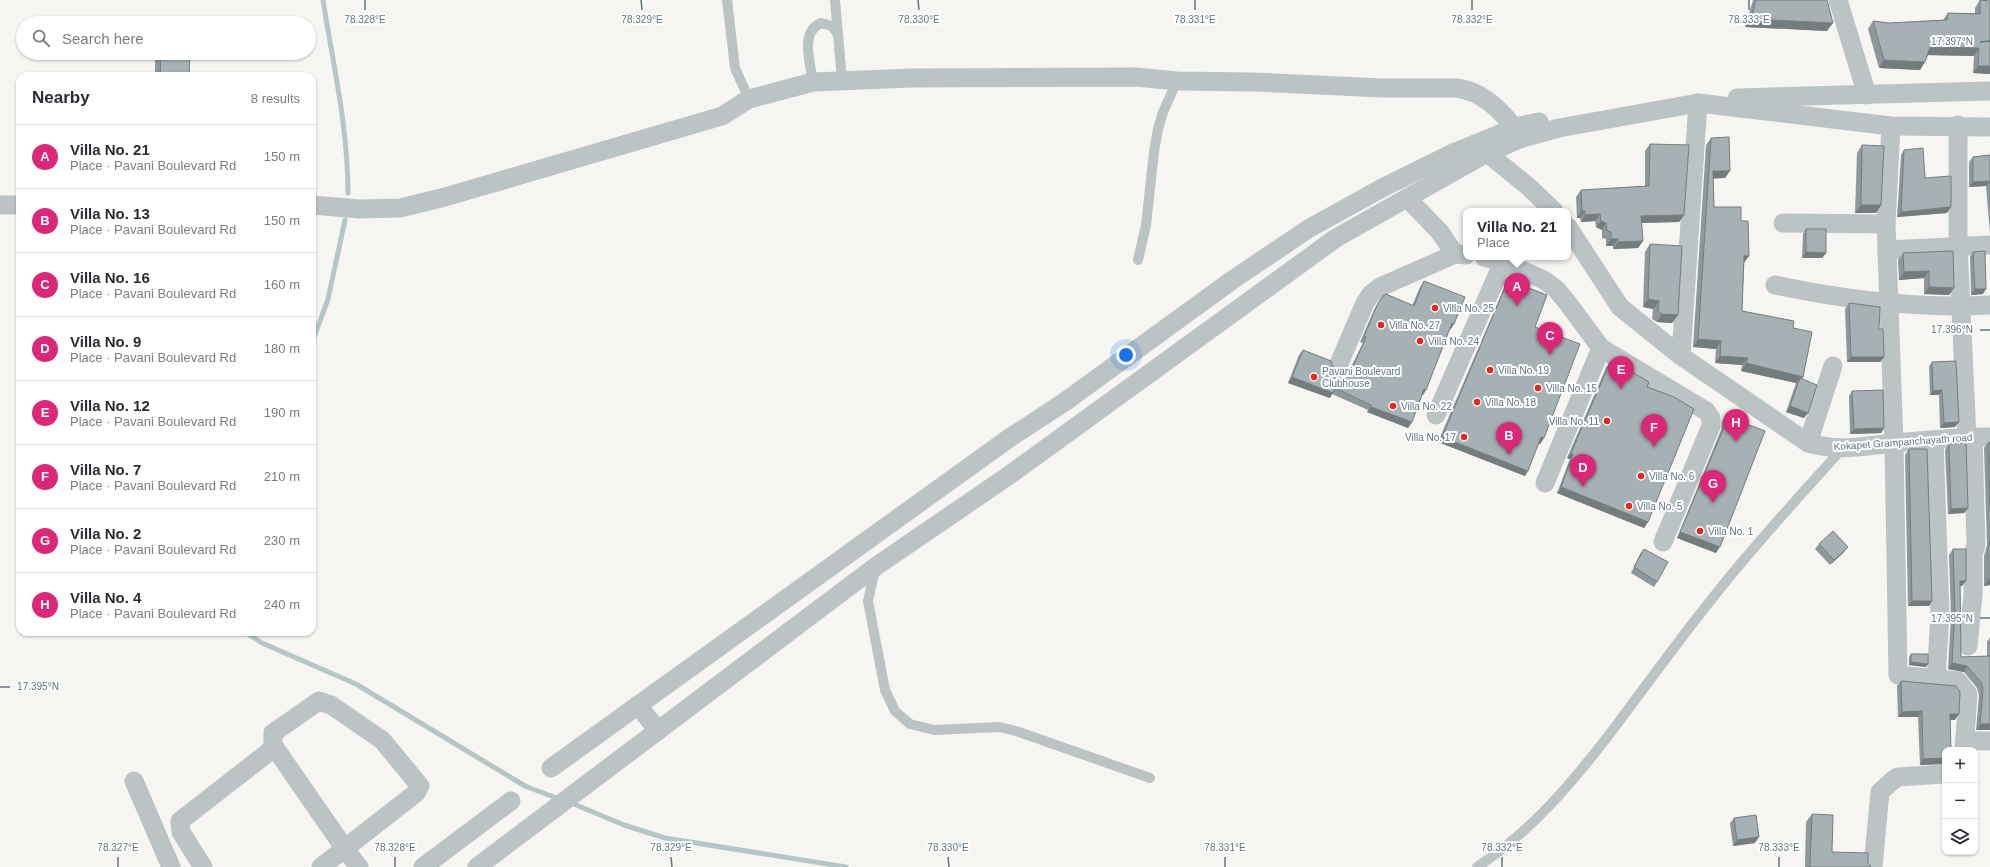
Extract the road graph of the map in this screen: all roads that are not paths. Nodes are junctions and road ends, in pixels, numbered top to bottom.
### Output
1 (727, 0) edge
2 (835, 0) edge
3 (1838, 0) edge
4 (838, 33) junction
5 (842, 81) junction
6 (813, 82) junction
7 (1177, 82) junction
8 (1990, 91) edge
9 (1867, 95) junction
10 (749, 99) junction
11 (1698, 103) junction
12 (1958, 125) junction
13 (1891, 126) junction
14 (1514, 127) junction
15 (1990, 127) edge
16 (1487, 153) junction
17 (1407, 198) junction
18 (0, 205) edge
19 (316, 205) edge
20 (16, 206) edge
21 (1551, 208) edge
22 (1783, 223) dead end
23 (1886, 224) junction
24 (1571, 232) edge
25 (1990, 245) edge
26 (1958, 246) junction
27 (1887, 250) junction
28 (1460, 254) edge
29 (1138, 260) dead end
30 (1495, 260) edge
31 (1503, 262) junction
32 (1776, 285) dead end
33 (1889, 303) junction
34 (1990, 305) edge
35 (1961, 307) junction
36 (1601, 348) junction
37 (1681, 356) junction
38 (1338, 366) dead end
39 (1833, 366) dead end
40 (1436, 416) dead end
41 (1977, 437) edge
42 (1934, 440) junction
43 (1808, 443) junction
44 (1894, 443) junction
45 (1842, 449) junction
46 (1545, 483) dead end
47 (1663, 542) dead end
48 (875, 567) junction
49 (1968, 646) dead end
50 (1936, 678) junction
51 (638, 705) junction
52 (658, 731) junction
53 (1990, 741) edge
54 (273, 745) junction
55 (1964, 746) edge
56 (551, 768) dead end
57 (1942, 774) edge
58 (1150, 778) dead end
59 (134, 781) dead end
60 (511, 801) dead end
61 (345, 849) junction
62 (171, 867) edge
63 (203, 867) edge
64 (321, 867) edge
65 (359, 867) edge
66 (423, 867) edge
67 (476, 867) edge
68 (1477, 867) edge
69 (1873, 867) edge

1 - 10 lane
2 - 4 lane
3 - 9 street
4 - 5 lane
4 - 6 lane
5 - 6 street
5 - 7 street
6 - 10 street
7 - 14 street
7 - 29 lane
8 - 9 street
9 - 14 street
10 - 19 street
11 - 13 street
11 - 16 street
11 - 37 street
12 - 13 street
12 - 15 street
12 - 26 street
13 - 23 street
14 - 51 street
16 - 17 street
16 - 21 street
17 - 28 street
17 - 48 street
18 - 20 street
22 - 23 street
23 - 27 street
24 - 37 street, Kokapet Grampanchayath road
25 - 26 street
26 - 27 street
26 - 35 street
27 - 33 street
28 - 38 street
30 - 31 street
31 - 36 street
31 - 40 street
32 - 33 street
33 - 35 street
33 - 44 street
34 - 35 street
35 - 41 street
36 - 46 street
36 - 47 street
37 - 43 street, Kokapet Grampanchayath road
39 - 43 street
41 - 42 street, Kokapet Grampanchayath road
41 - 49 street
42 - 44 street, Kokapet Grampanchayath road
42 - 50 street
43 - 45 street, Kokapet Grampanchayath road
44 - 45 street, Kokapet Grampanchayath road
44 - 50 street
45 - 68 lane
48 - 52 street
48 - 58 lane
50 - 55 street
51 - 52 street
51 - 56 street
52 - 67 street
53 - 55 street
54 - 61 street
54 - 61 street
54 - 63 street
57 - 69 street
59 - 62 street
60 - 66 street
61 - 64 street
61 - 65 street

